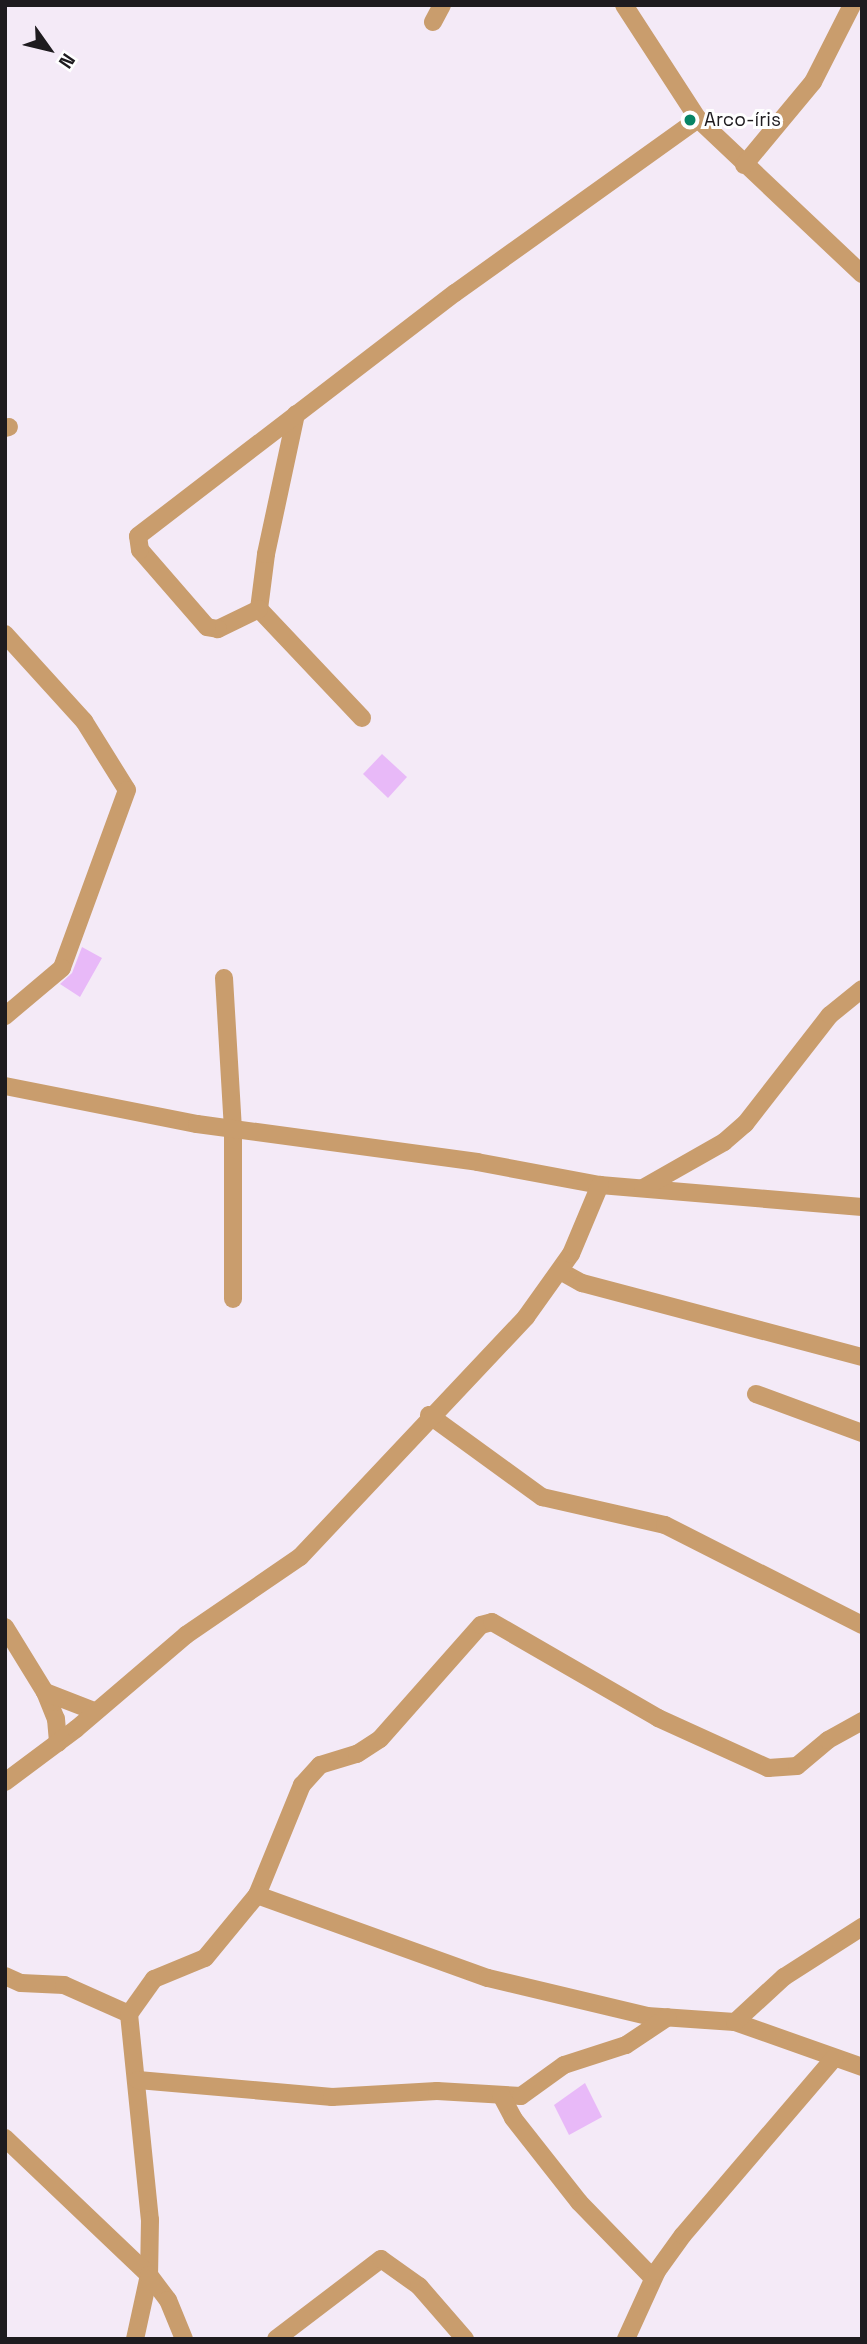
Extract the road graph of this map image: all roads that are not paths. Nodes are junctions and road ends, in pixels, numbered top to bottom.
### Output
1 (442, 5) edge
2 (624, 5) edge
3 (852, 5) edge
4 (433, 22) dead end
5 (698, 119) junction
6 (744, 164) junction
7 (862, 274) edge
8 (296, 414) junction
9 (259, 609) junction
10 (5, 634) edge
11 (362, 718) dead end
12 (224, 978) dead end
13 (862, 989) edge
14 (5, 1016) edge
15 (5, 1086) edge
16 (233, 1129) junction
17 (600, 1185) junction
18 (643, 1188) junction
19 (862, 1207) edge
20 (560, 1271) junction
21 (233, 1300) dead end
22 (862, 1357) edge
23 (756, 1394) dead end
24 (429, 1415) junction
25 (862, 1433) edge
26 (862, 1625) edge
27 (5, 1627) edge
28 (46, 1692) junction
29 (94, 1711) junction
30 (862, 1721) edge
31 (58, 1743) junction
32 (5, 1782) edge
33 (257, 1895) junction
34 (862, 1927) edge
35 (5, 1976) edge
36 (129, 2014) junction
37 (668, 2017) junction
38 (735, 2022) junction
39 (834, 2058) junction
40 (862, 2067) edge
41 (138, 2080) junction
42 (501, 2095) junction
43 (5, 2138) edge
44 (149, 2275) junction
45 (653, 2278) junction
46 (135, 2339) edge
47 (184, 2339) edge
48 (276, 2339) edge
49 (465, 2339) edge
50 (626, 2339) edge

1 - 4 street
2 - 5 street
3 - 6 street
5 - 6 street
5 - 8 street
6 - 7 street
8 - 9 street
8 - 9 street
9 - 11 street
10 - 14 street
12 - 16 street
13 - 18 street
15 - 16 street
16 - 17 street
16 - 21 street
17 - 18 street
17 - 20 street
18 - 19 street
20 - 22 street
20 - 24 street
23 - 25 street
24 - 26 street
24 - 29 street
27 - 28 street
28 - 29 street
28 - 31 street
29 - 31 street
30 - 33 street
31 - 32 street
33 - 36 street
33 - 37 street
34 - 38 street
35 - 36 street
36 - 41 street
37 - 38 street
37 - 42 street
38 - 39 street
39 - 40 street
39 - 45 street
41 - 42 street
41 - 44 street
42 - 45 street
43 - 44 street
44 - 46 street
44 - 47 street
45 - 50 street
48 - 49 street

